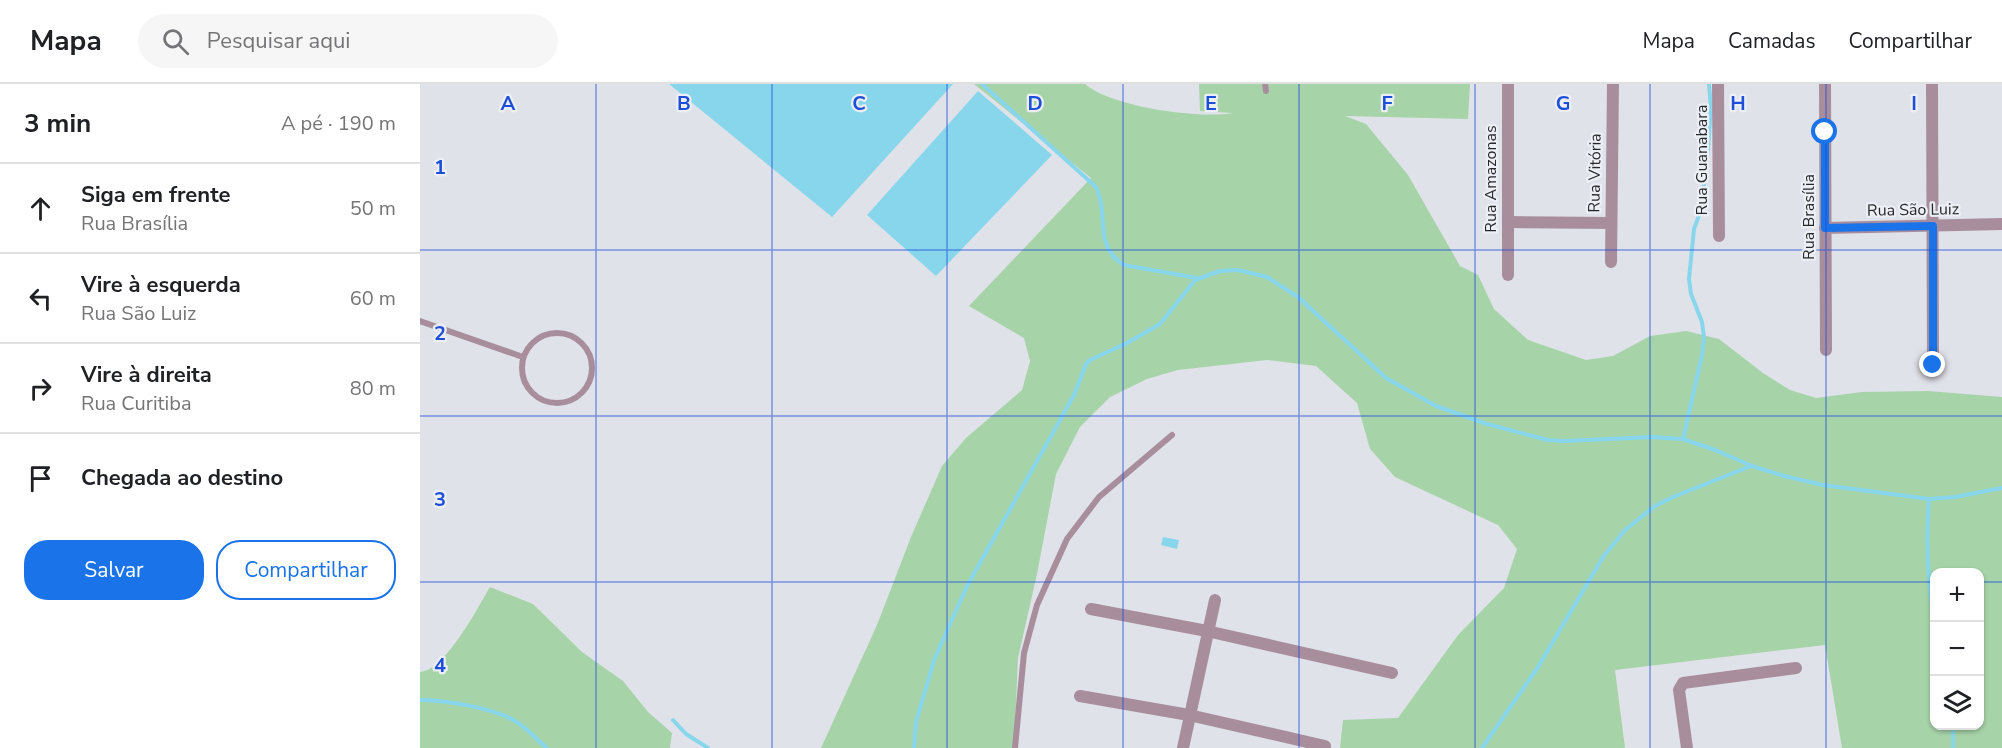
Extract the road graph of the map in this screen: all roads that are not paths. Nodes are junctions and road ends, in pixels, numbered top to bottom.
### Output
1 (1508, 84) edge
2 (1612, 84) edge
3 (1718, 84) edge
4 (1825, 84) edge
5 (1932, 84) edge
6 (1508, 222) junction
7 (1611, 223) junction
8 (2002, 224) edge
9 (1933, 226) junction
10 (1825, 228) junction
11 (1719, 236) dead end
12 (1611, 262) dead end
13 (1508, 275) dead end
14 (420, 321) edge
15 (1826, 350) dead end
16 (523, 357) junction
17 (1933, 365) dead end
18 (1172, 435) dead end
19 (1215, 600) dead end
20 (1091, 609) dead end
21 (1207, 631) junction
22 (1796, 668) dead end
23 (1392, 673) dead end
24 (1080, 696) dead end
25 (1189, 715) junction
26 (1325, 746) dead end
27 (1015, 748) edge
28 (1183, 748) edge
29 (1687, 748) edge

1 - 6 street, Rua Amazonas
2 - 7 street, Rua Vitória
3 - 11 street, Rua Guanabara
4 - 10 street, Rua Brasília
5 - 9 street
6 - 7 street
6 - 13 street, Rua Amazonas
7 - 12 street, Rua Vitória
8 - 9 street, Rua São Luiz
9 - 10 street, Rua São Luiz
9 - 17 street
10 - 15 street, Rua Brasília
14 - 16 lane
16 - 16 lane
18 - 27 lane
19 - 21 street
20 - 21 street
21 - 23 street
21 - 25 street
22 - 29 street
24 - 25 street
25 - 26 street
25 - 28 street

